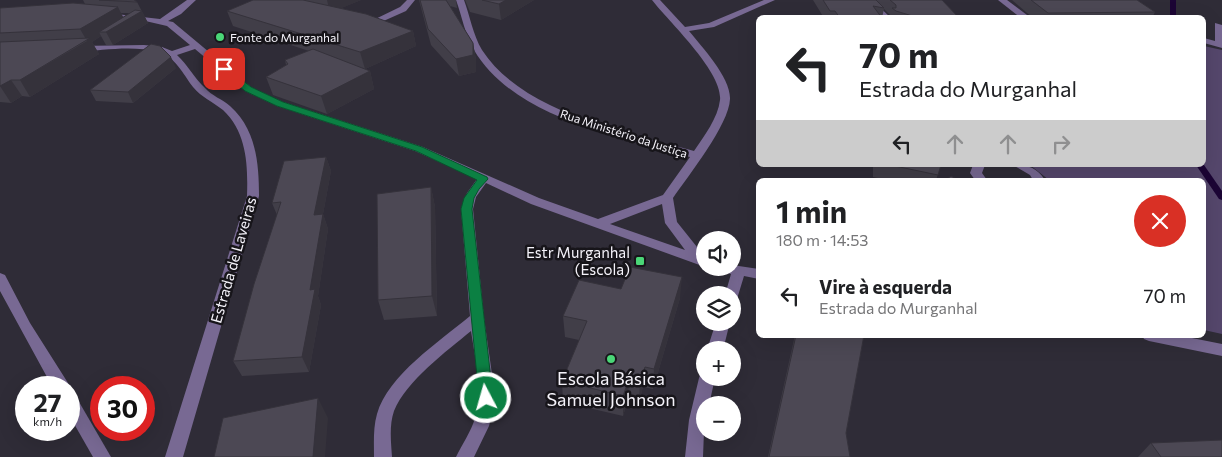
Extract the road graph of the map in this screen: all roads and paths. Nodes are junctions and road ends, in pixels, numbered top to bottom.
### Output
1 (192, 0) edge
2 (411, 0) edge
3 (460, 0) edge
4 (656, 0) edge
5 (771, 0) edge
6 (868, 0) edge
7 (1002, 0) edge
8 (98, 15) edge
9 (884, 15) edge
10 (1023, 15) edge
11 (141, 18) junction
12 (161, 22) junction
13 (358, 24) edge
14 (1218, 25) dead end
15 (126, 26) edge
16 (683, 30) junction
17 (105, 39) edge
18 (1206, 41) edge
19 (1221, 44) edge
20 (196, 46) junction
21 (91, 48) junction
22 (64, 50) edge
23 (172, 54) junction
24 (696, 156) junction
25 (978, 167) edge
26 (1023, 167) edge
27 (980, 178) edge
28 (1038, 178) edge
29 (483, 179) junction
30 (667, 198) junction
31 (597, 224) junction
32 (696, 253) edge
33 (696, 259) edge
34 (741, 272) edge
35 (756, 274) edge
36 (0, 278) edge
37 (477, 318) junction
38 (1164, 338) edge
39 (1222, 350) edge
40 (55, 376) edge
41 (705, 386) edge
42 (80, 419) edge
43 (102, 457) edge
44 (174, 457) edge
45 (383, 457) edge
46 (465, 457) edge
47 (694, 457) edge

1 - 12 street
2 - 13 street
3 - 24 street, Rua Ministério da Justiça
4 - 16 street, Rua Ministério da Justiça
5 - 16 street
6 - 9 street
7 - 10 street
8 - 11 street
11 - 12 street
11 - 15 street
12 - 20 street
14 - 19 street
16 - 24 street, Rua Ministério da Justiça
17 - 21 street
18 - 19 street
20 - 23 street
20 - 29 street
21 - 22 street
21 - 23 street
23 - 44 street, Estrada de Laveiras
24 - 30 street, Rua Ministério da Justiça
25 - 27 street
26 - 28 street
29 - 31 street
29 - 37 street
30 - 31 street
30 - 32 street
31 - 33 street
34 - 35 street
36 - 40 street
37 - 45 street
37 - 46 street
38 - 39 street
41 - 47 street
42 - 43 street

